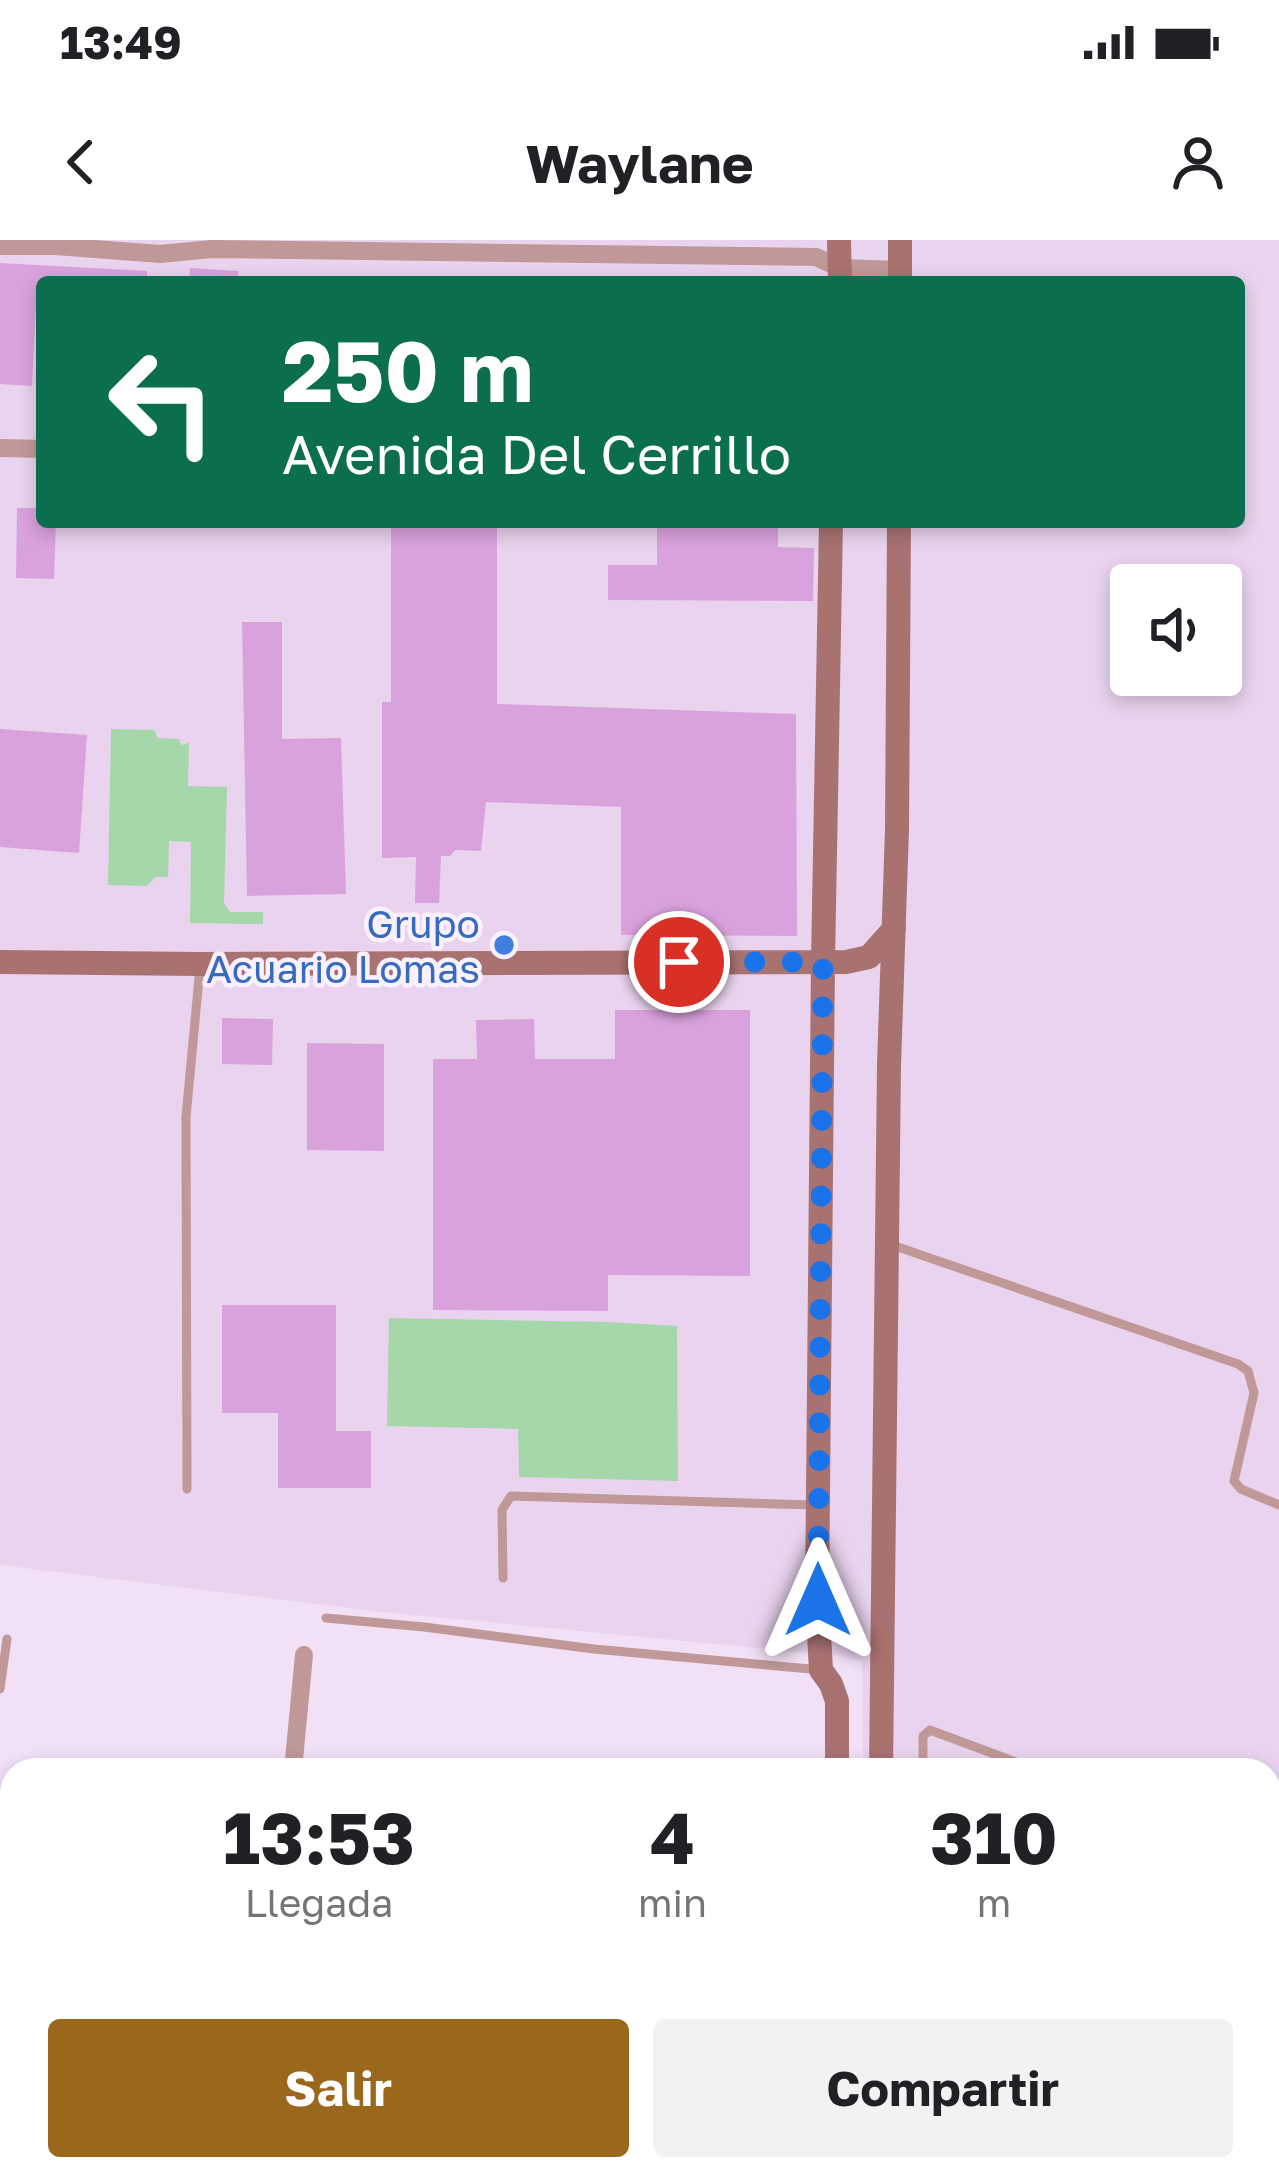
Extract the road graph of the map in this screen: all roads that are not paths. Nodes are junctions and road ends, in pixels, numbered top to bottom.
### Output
1 (839, 240) edge
2 (900, 240) edge
3 (56, 243) edge
4 (0, 246) edge
5 (308, 246) edge
6 (431, 247) edge
7 (840, 275) edge
8 (899, 276) edge
9 (0, 448) edge
10 (36, 449) edge
11 (831, 528) edge
12 (899, 528) edge
13 (894, 929) junction
14 (0, 962) edge
15 (823, 962) junction
16 (200, 964) junction
17 (887, 1244) junction
18 (187, 1489) dead end
19 (818, 1505) junction
20 (1279, 1505) edge
21 (503, 1578) dead end
22 (326, 1618) dead end
23 (8, 1639) dead end
24 (304, 1655) dead end
25 (820, 1670) junction
26 (0, 1689) edge
27 (294, 1758) edge
28 (837, 1758) edge
29 (881, 1758) edge
30 (922, 1758) edge
31 (1004, 1758) edge

1 - 7 main road
2 - 8 main road
3 - 4 street
3 - 5 street
5 - 6 street
6 - 7 street
7 - 8 street
9 - 10 street
11 - 15 main road
12 - 13 main road
13 - 15 main road
13 - 17 main road
14 - 16 main road
15 - 16 main road
15 - 19 main road
16 - 18 lane
17 - 20 lane
17 - 29 main road
19 - 21 lane
19 - 25 main road
22 - 25 lane
23 - 26 lane
24 - 27 street
25 - 28 main road
30 - 31 lane

